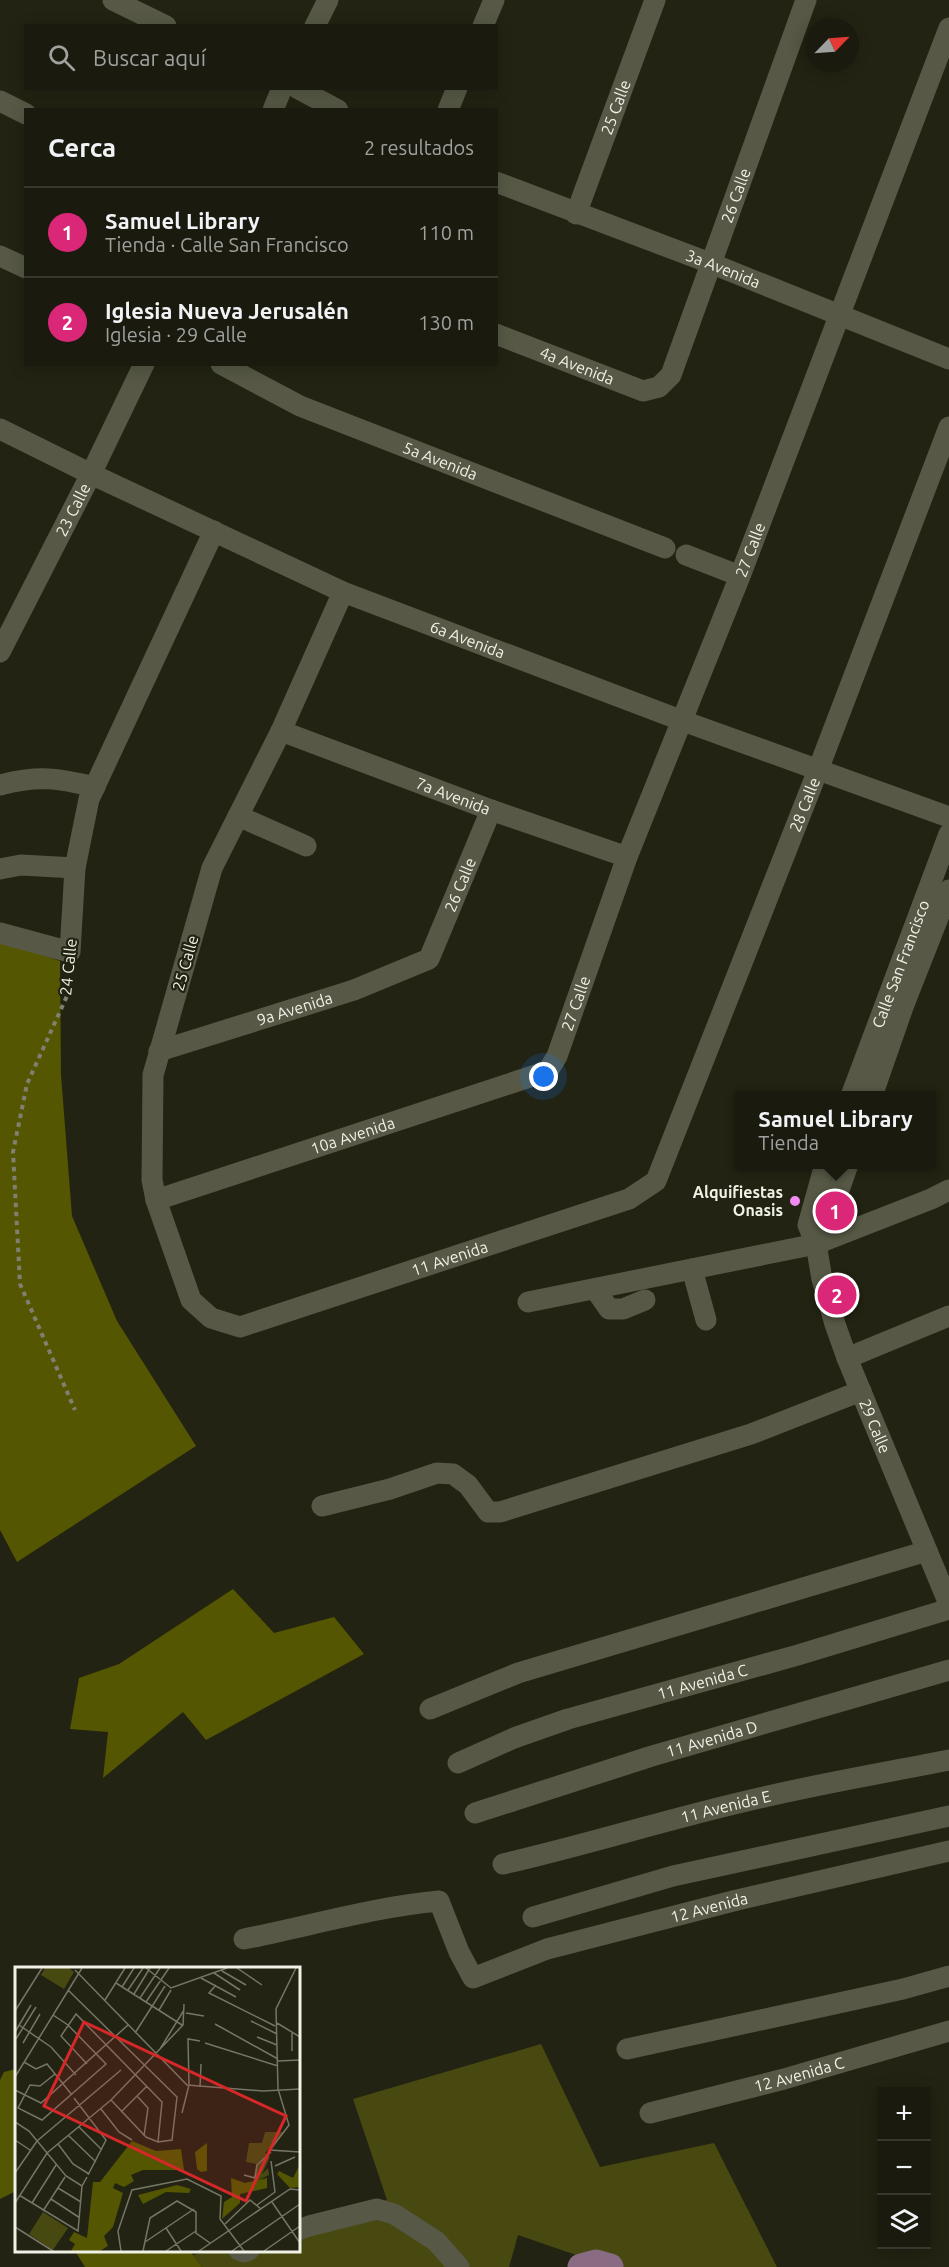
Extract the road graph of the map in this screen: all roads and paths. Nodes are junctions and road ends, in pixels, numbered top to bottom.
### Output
1 (113, 0) edge
2 (328, 0) edge
3 (494, 0) edge
4 (655, 0) edge
5 (806, 0) edge
6 (162, 24) edge
7 (316, 24) edge
8 (484, 24) edge
9 (949, 28) edge
10 (281, 90) edge
11 (301, 90) edge
12 (456, 90) edge
13 (0, 101) edge
14 (274, 108) edge
15 (334, 108) edge
16 (449, 108) edge
17 (24, 113) edge
18 (498, 183) edge
19 (576, 214) junction
20 (0, 256) edge
21 (710, 263) junction
22 (24, 267) edge
23 (839, 315) junction
24 (498, 335) edge
25 (949, 359) edge
26 (143, 366) edge
27 (225, 366) edge
28 (659, 387) joint
29 (949, 427) edge
30 (0, 429) edge
31 (91, 474) junction
32 (214, 531) junction
33 (665, 548) dead end
34 (686, 555) dead end
35 (740, 576) junction
36 (343, 592) junction
37 (0, 652) edge
38 (683, 721) junction
39 (281, 730) junction
40 (818, 770) junction
41 (0, 785) edge
42 (94, 787) junction
43 (491, 810) junction
44 (238, 816) junction
45 (949, 817) edge
46 (949, 834) edge
47 (306, 846) dead end
48 (627, 857) junction
49 (75, 868) junction
50 (0, 869) edge
51 (949, 890) edge
52 (0, 933) edge
53 (70, 951) junction
54 (429, 959) joint
55 (159, 1051) junction
56 (548, 1071) joint
57 (853, 1091) edge
58 (873, 1091) edge
59 (824, 1169) edge
60 (846, 1169) edge
61 (656, 1181) joint
62 (949, 1190) edge
63 (156, 1200) junction
64 (816, 1244) junction
65 (692, 1269) junction
66 (595, 1289) junction
67 (645, 1300) dead end
68 (528, 1302) dead end
69 (949, 1316) edge
70 (705, 1320) dead end
71 (240, 1327) joint
72 (847, 1358) junction
73 (861, 1390) junction
74 (75, 1410) dead end
75 (322, 1506) dead end
76 (927, 1551) junction
77 (949, 1604) edge
78 (949, 1609) edge
79 (949, 1670) edge
80 (430, 1709) dead end
81 (949, 1760) edge
82 (458, 1763) dead end
83 (475, 1813) dead end
84 (949, 1816) edge
85 (949, 1851) edge
86 (503, 1864) dead end
87 (533, 1917) dead end
88 (244, 1939) dead end
89 (949, 1976) edge
90 (949, 2031) edge
91 (627, 2049) dead end
92 (650, 2113) dead end
93 (300, 2229) edge
94 (459, 2267) edge
95 (581, 2267) edge
96 (610, 2267) edge

1 - 6 street
2 - 7 street
3 - 8 street
4 - 19 street, 25 Calle
5 - 21 street, 26 Calle
9 - 23 street, 27 Calle
10 - 14 street
11 - 15 street
12 - 16 street
13 - 17 street
18 - 19 street, 3a Avenida
19 - 21 street, 3a Avenida
20 - 22 street
21 - 23 street, 3a Avenida
21 - 28 street, 26 Calle
23 - 25 street, 3a Avenida
23 - 35 street, 27 Calle
24 - 28 street, 4a Avenida
26 - 31 street, 23 Calle
27 - 33 street, 5a Avenida
29 - 40 street, 28 Calle
30 - 31 street, 6a Avenida
31 - 32 street, 6a Avenida
31 - 37 street, 23 Calle
32 - 36 street, 6a Avenida
32 - 42 street, 24 Calle
34 - 35 street
35 - 38 street, 27 Calle
36 - 38 street, 6a Avenida
36 - 39 street, 25 Calle
38 - 40 street, 6a Avenida
38 - 48 street, 27 Calle
39 - 43 street, 7a Avenida
39 - 44 street, 25 Calle
40 - 45 street, 6a Avenida
40 - 61 street, 28 Calle
41 - 42 street
42 - 49 street, 24 Calle
43 - 48 street, 7a Avenida
43 - 54 street, 26 Calle
44 - 47 street
44 - 55 street, 25 Calle
46 - 57 street, Calle San Francisco
48 - 56 street, 27 Calle
49 - 50 street
49 - 53 street, 24 Calle
51 - 58 street, Calle San Francisco
52 - 53 street
53 - 74 path, 24 Calle
54 - 55 street, 9a Avenida
55 - 63 street, 25 Calle
56 - 63 street, 10a Avenida
59 - 64 street
60 - 64 street
61 - 71 street, 11 Avenida
62 - 64 street
63 - 71 street, 25 Calle
64 - 65 street
64 - 72 street, 29 Calle
65 - 66 street
65 - 70 street
66 - 67 street
66 - 68 street
69 - 72 street
72 - 73 street, 29 Calle
73 - 75 street
73 - 76 street, 29 Calle
76 - 77 street, 29 Calle
76 - 80 street
78 - 82 street, 11 Avenida C
79 - 83 street, 11 Avenida D
81 - 86 street, 11 Avenida E
84 - 87 street
85 - 88 street, 12 Avenida
89 - 91 street
90 - 92 street, 12 Avenida C
93 - 94 street
95 - 96 main road

